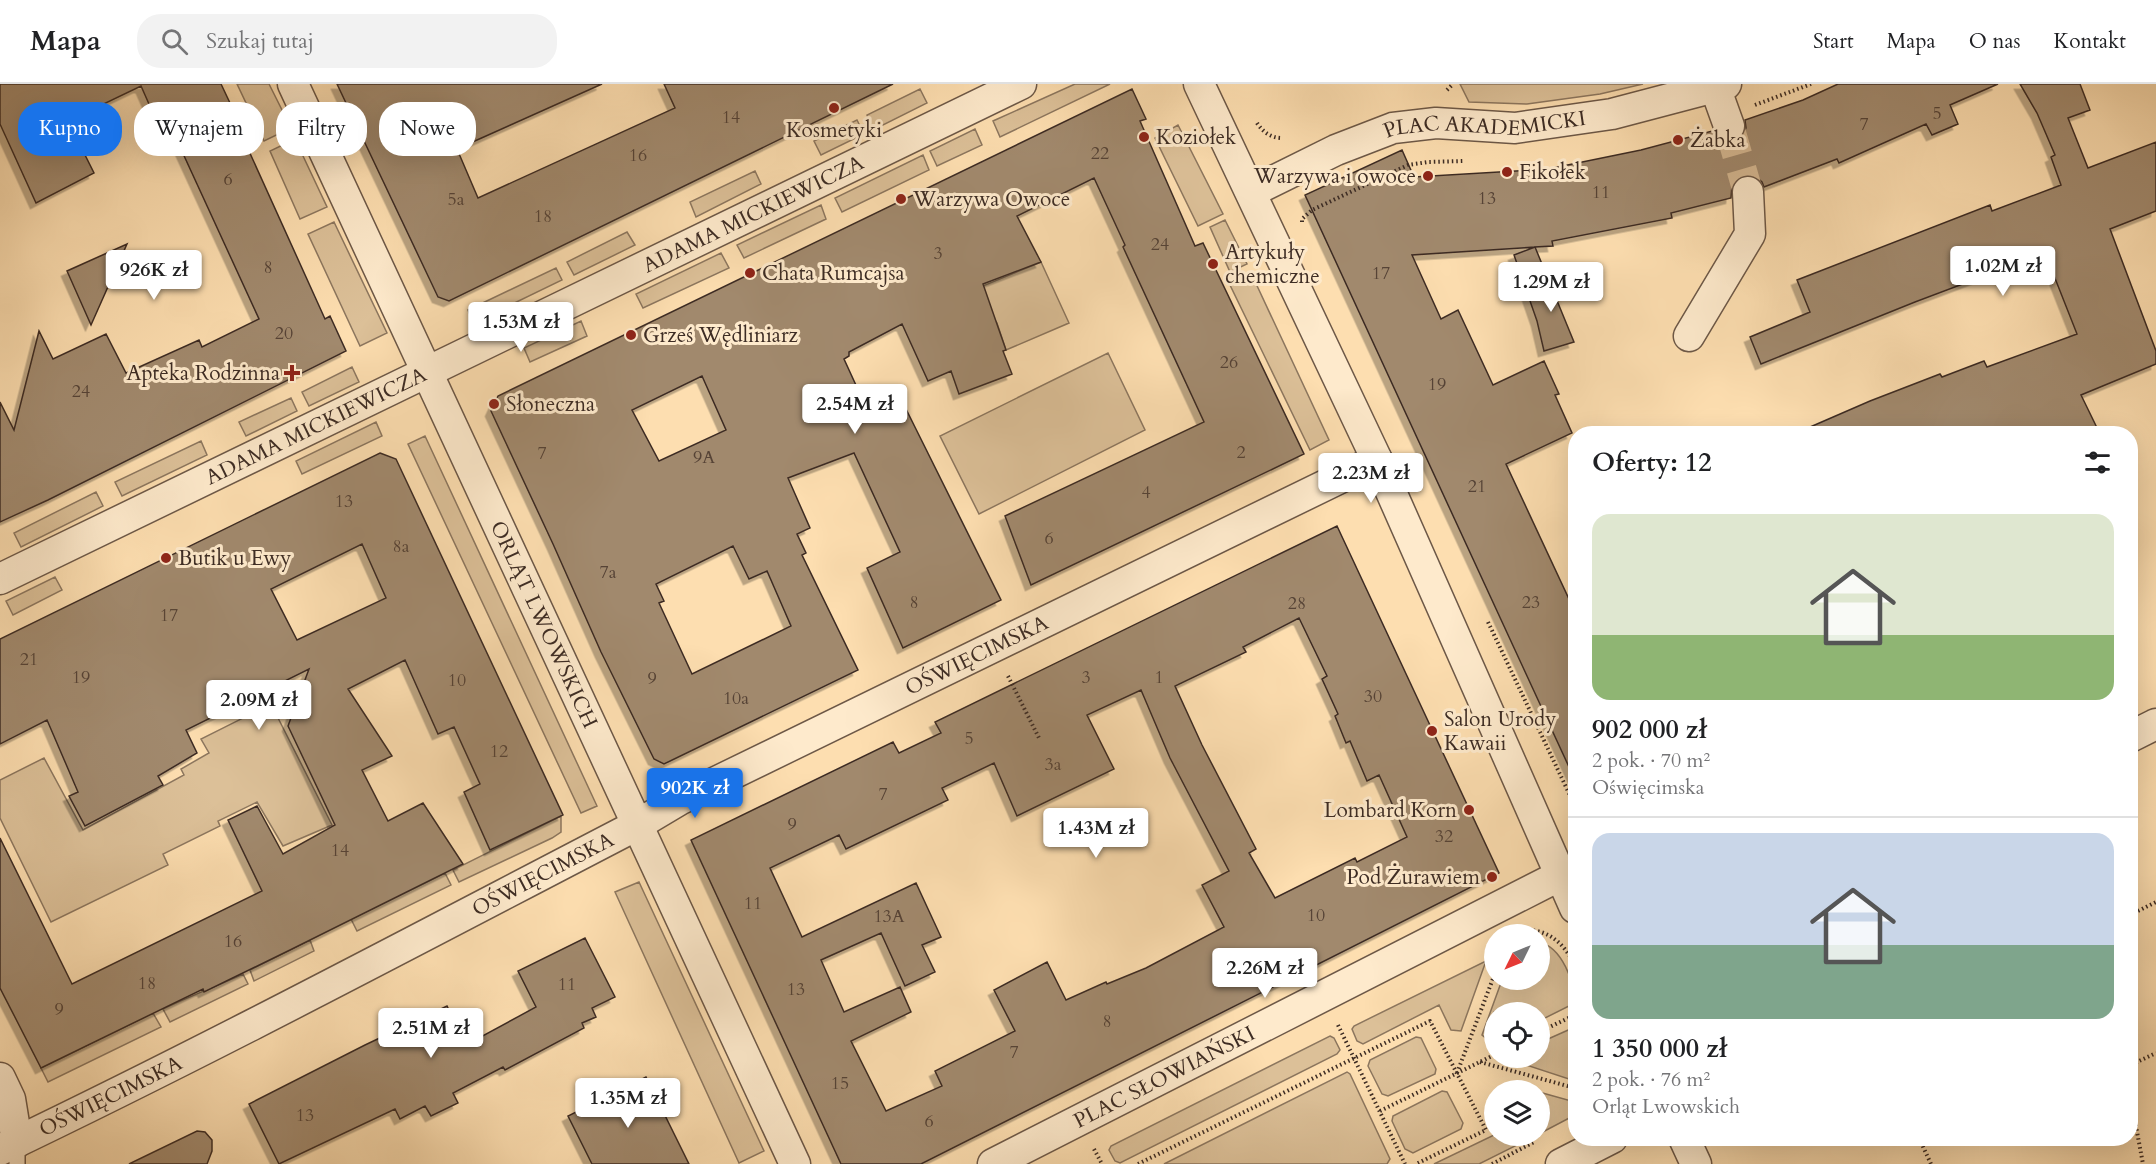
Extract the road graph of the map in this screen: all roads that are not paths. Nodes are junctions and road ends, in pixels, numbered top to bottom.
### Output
1 (293, 84) edge
2 (1021, 84) edge
3 (1199, 84) edge
4 (1721, 86) edge
5 (1727, 121) tunnel mouth
6 (1251, 192) junction
7 (1748, 192) tunnel mouth
8 (1689, 336) dead end
9 (427, 371) junction
10 (1377, 460) junction
11 (0, 579) edge
12 (2156, 724) edge
13 (2138, 733) edge
14 (637, 825) junction
15 (1559, 876) junction
16 (1568, 894) edge
17 (0, 1078) edge
18 (1596, 1146) edge
19 (1688, 1146) edge
20 (11, 1152) edge
21 (795, 1164) edge
22 (993, 1164) edge
23 (1561, 1164) edge
24 (1696, 1164) edge

1 - 9 street, ORLĄT LWOWSKICH
2 - 9 street, ADAMA MICKIEWICZA
3 - 6 street
4 - 5 street
4 - 6 street, PLAC AKADEMICKI
6 - 10 street
7 - 8 street
9 - 11 street, ADAMA MICKIEWICZA
9 - 14 street, ORLĄT LWOWSKICH
10 - 14 street, OŚWIĘCIMSKA
10 - 15 street
12 - 13 street
14 - 20 street, OŚWIĘCIMSKA
14 - 21 street, ORLĄT LWOWSKICH
15 - 16 street
15 - 22 street, PLAC SŁOWIAŃSKI
17 - 20 street
18 - 23 street
19 - 24 street

